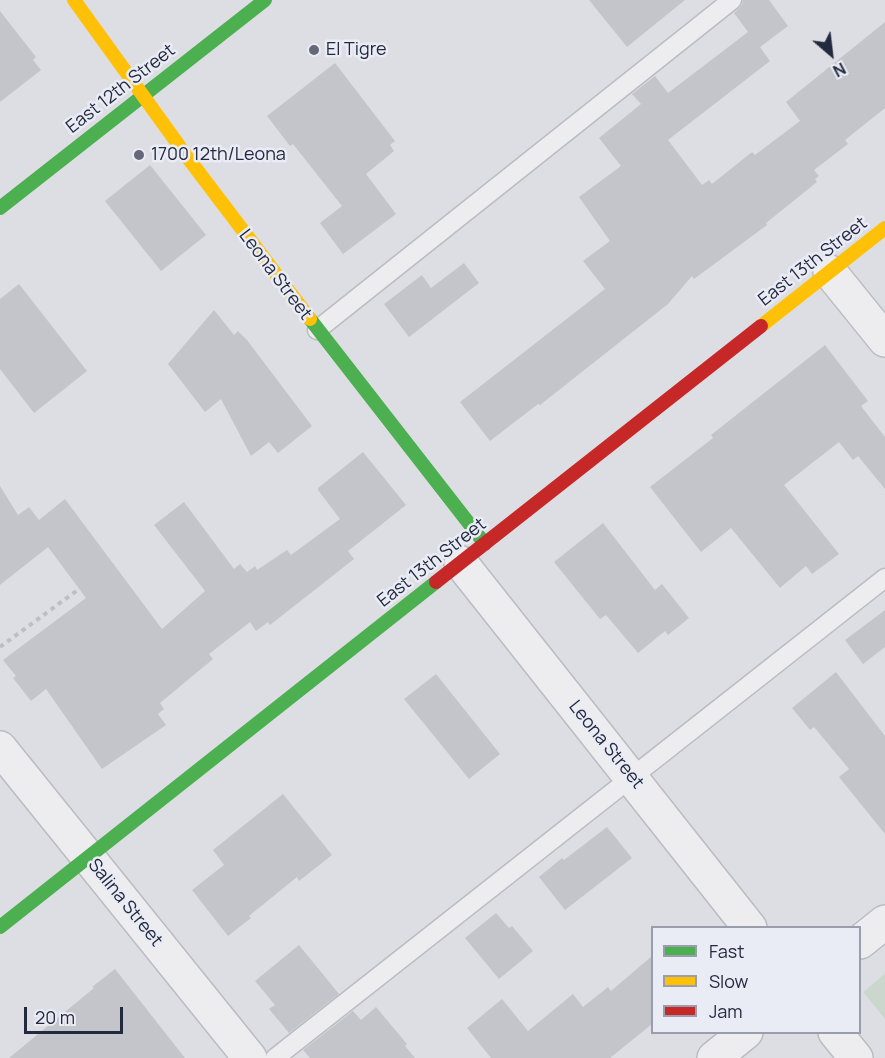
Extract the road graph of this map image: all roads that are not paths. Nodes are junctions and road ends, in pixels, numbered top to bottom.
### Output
1 (74, 0) edge
2 (265, 0) edge
3 (732, 0) edge
4 (144, 95) junction
5 (0, 208) edge
6 (885, 228) edge
7 (830, 272) junction
8 (317, 330) junction
9 (885, 340) edge
10 (473, 554) junction
11 (885, 578) edge
12 (0, 748) edge
13 (632, 777) junction
14 (87, 857) junction
15 (885, 922) edge
16 (749, 926) edge
17 (0, 927) edge
18 (861, 941) edge
19 (744, 1034) edge
20 (837, 1034) edge
21 (250, 1058) edge
22 (274, 1058) edge
23 (714, 1058) edge
24 (856, 1058) edge

1 - 4 street, Leona Street
2 - 4 street, East 12th Street
3 - 8 lane
4 - 5 street, East 12th Street
4 - 8 street, Leona Street
6 - 7 street, East 13th Street
7 - 9 street
7 - 10 street, East 13th Street
8 - 10 street, Leona Street
10 - 13 street, Leona Street
10 - 14 street, East 13th Street
11 - 13 lane
12 - 14 street, Salina Street
13 - 16 street, Leona Street
13 - 22 lane
14 - 17 street, East 13th Street
14 - 21 street, Salina Street
15 - 18 street
19 - 23 street
20 - 24 street

